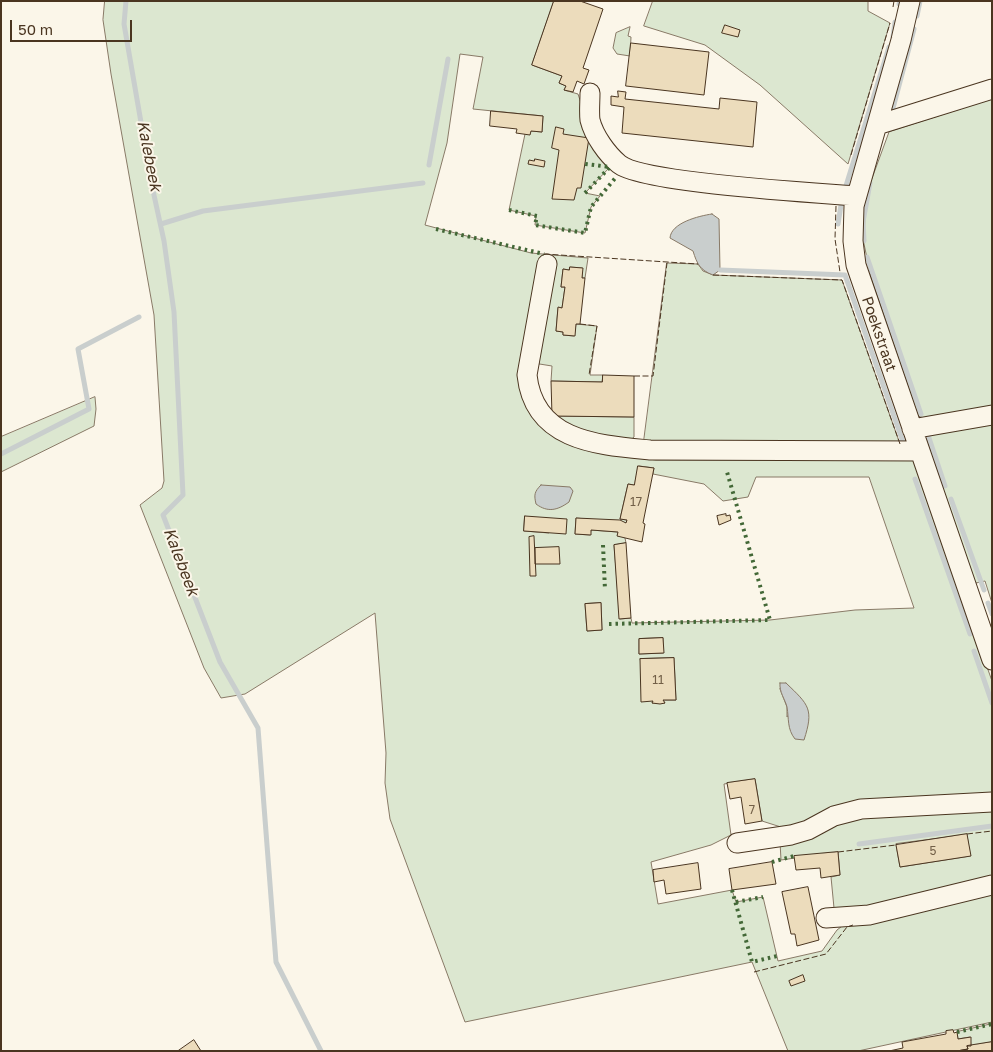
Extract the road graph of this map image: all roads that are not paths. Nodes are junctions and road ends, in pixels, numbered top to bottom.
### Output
1 (910, 1) edge
2 (992, 89) edge
3 (590, 93) dead end
4 (877, 125) junction
5 (857, 196) junction
6 (548, 264) dead end
7 (992, 415) edge
8 (912, 429) junction
9 (920, 451) junction
10 (992, 660) edge
11 (992, 802) edge
12 (737, 842) dead end
13 (992, 885) edge
14 (826, 918) dead end

1 - 4 street, Poekstraat
2 - 4 street
3 - 5 street
4 - 5 street, Poekstraat
5 - 8 street, Poekstraat
6 - 9 street
7 - 8 street
8 - 9 street, Poekstraat
9 - 10 street, Poekstraat
11 - 12 street
13 - 14 street

